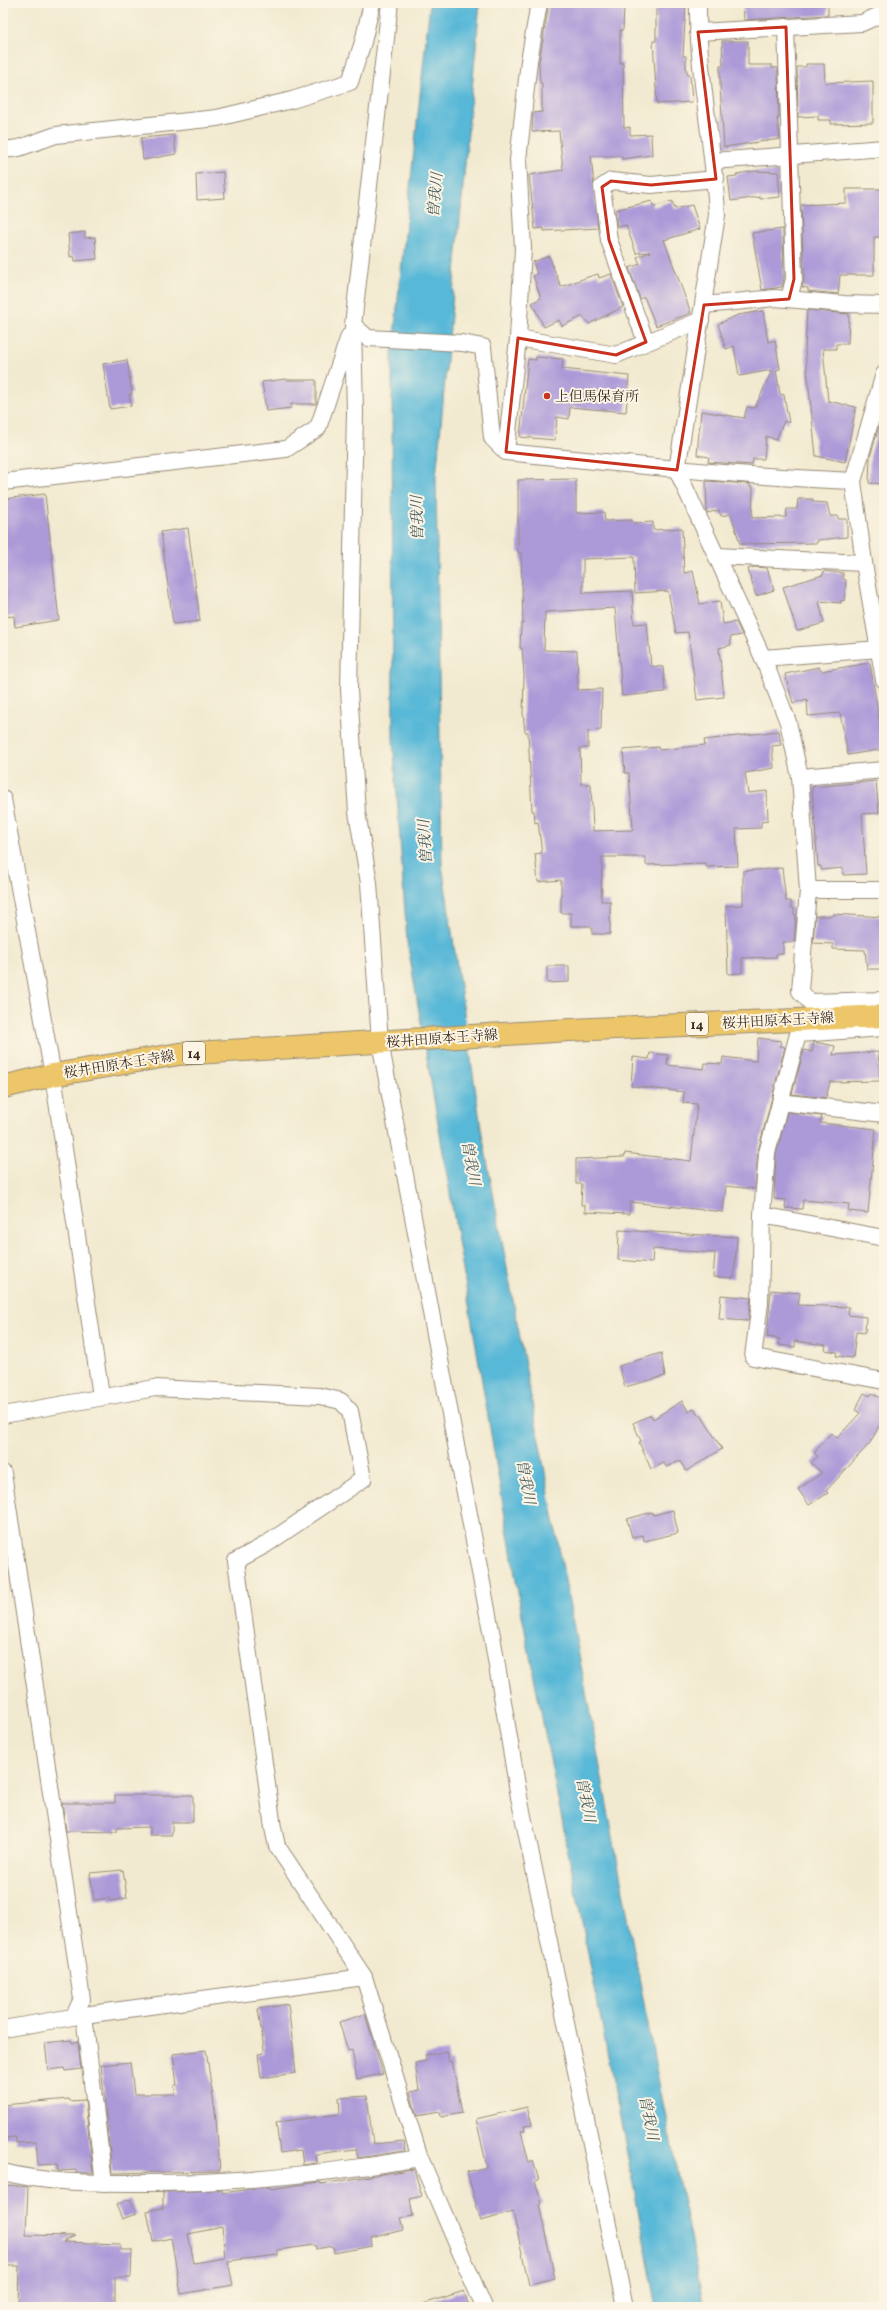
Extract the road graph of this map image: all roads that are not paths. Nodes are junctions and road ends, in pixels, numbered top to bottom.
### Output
1 (372, 3) edge
2 (390, 3) edge
3 (539, 3) edge
4 (698, 3) edge
5 (884, 13) edge
6 (786, 27) junction
7 (698, 32) junction
8 (884, 148) edge
9 (3, 150) edge
10 (790, 155) junction
11 (713, 161) junction
12 (716, 179) junction
13 (789, 299) junction
14 (884, 305) edge
15 (702, 312) junction
16 (353, 325) junction
17 (518, 338) junction
18 (646, 342) junction
19 (884, 374) edge
20 (506, 452) junction
21 (676, 470) junction
22 (853, 481) junction
23 (3, 482) edge
24 (717, 556) junction
25 (864, 563) junction
26 (879, 649) junction
27 (763, 658) junction
28 (884, 680) edge
29 (884, 770) edge
30 (800, 777) junction
31 (3, 799) edge
32 (808, 890) junction
33 (884, 890) edge
34 (884, 1000) edge
35 (884, 1016) edge
36 (884, 1028) edge
37 (384, 1042) junction
38 (53, 1075) junction
39 (3, 1086) edge
40 (780, 1102) junction
41 (884, 1114) edge
42 (762, 1215) junction
43 (884, 1238) edge
44 (884, 1381) edge
45 (102, 1396) junction
46 (3, 1415) edge
47 (3, 1473) edge
48 (364, 1977) junction
49 (79, 2015) junction
50 (3, 2029) edge
51 (420, 2158) junction
52 (3, 2172) edge
53 (104, 2183) junction
54 (484, 2307) edge
55 (625, 2307) edge

1 - 9 street
2 - 16 street
3 - 17 street
4 - 7 street
5 - 6 street
6 - 7 street
6 - 10 street
7 - 11 street
8 - 10 street
10 - 11 street
10 - 13 street
11 - 12 street
12 - 15 street
12 - 18 street
13 - 14 street
13 - 15 street
15 - 18 street
15 - 21 street
16 - 20 street
16 - 23 street
16 - 37 street
17 - 18 street
17 - 20 street
19 - 22 street
20 - 21 street
21 - 22 street
21 - 24 street
22 - 25 street
24 - 25 street
24 - 27 street
25 - 26 street
26 - 27 street
26 - 28 street
27 - 30 street
29 - 30 street
30 - 32 street
31 - 38 street
32 - 33 street
32 - 34 street
35 - 37 main road, 桜井田原本王寺線 / 14
36 - 40 street
37 - 38 main road, 桜井田原本王寺線 / 14
37 - 55 street
38 - 39 main road, 桜井田原本王寺線 / 14
38 - 45 street
40 - 41 street
40 - 42 street
42 - 43 street
42 - 44 street
45 - 46 street
45 - 48 street
47 - 49 street
48 - 49 street
48 - 51 street
49 - 50 street
49 - 53 street
51 - 53 street
51 - 54 street
52 - 53 street

